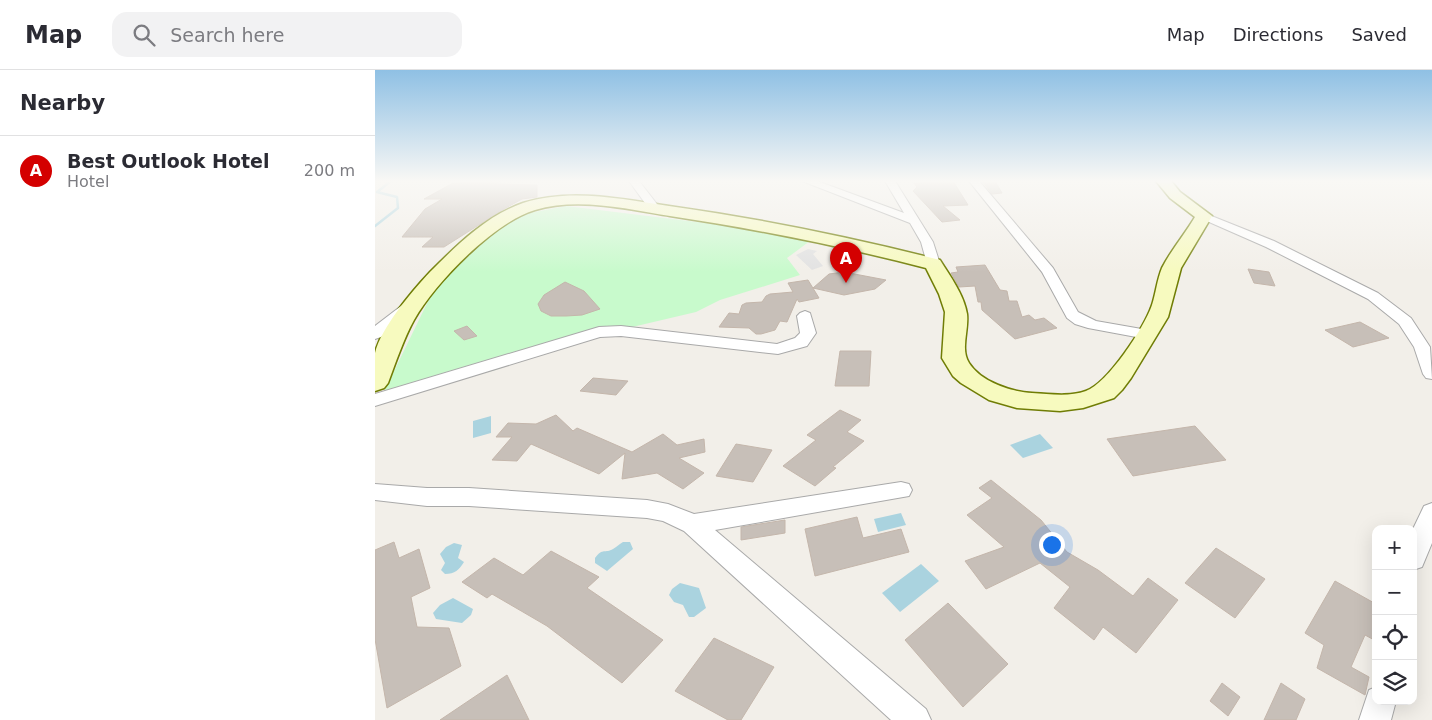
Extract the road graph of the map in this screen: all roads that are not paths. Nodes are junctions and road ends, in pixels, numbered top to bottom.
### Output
1 (519, 211) edge
2 (675, 211) edge
3 (889, 211) edge
4 (907, 211) edge
5 (999, 211) edge
6 (1197, 211) edge
7 (1203, 216) junction
8 (912, 220) junction
9 (933, 264) junction
10 (415, 302) junction
11 (805, 316) dead end
12 (375, 334) edge
13 (1147, 334) junction
14 (1432, 374) edge
15 (375, 384) edge
16 (375, 400) edge
17 (901, 490) dead end
18 (375, 492) edge
19 (1432, 512) edge
20 (692, 524) junction
21 (1417, 549) edge
22 (1379, 705) edge
23 (915, 720) edge
24 (1375, 720) edge

1 - 10 street
2 - 9 street
3 - 8 street
4 - 8 street
5 - 13 street
6 - 7 street
7 - 13 street
7 - 14 street
8 - 9 street
9 - 13 street
10 - 12 street
10 - 15 street
11 - 16 street
17 - 20 street
18 - 20 street
19 - 21 street
20 - 23 street
22 - 24 street

